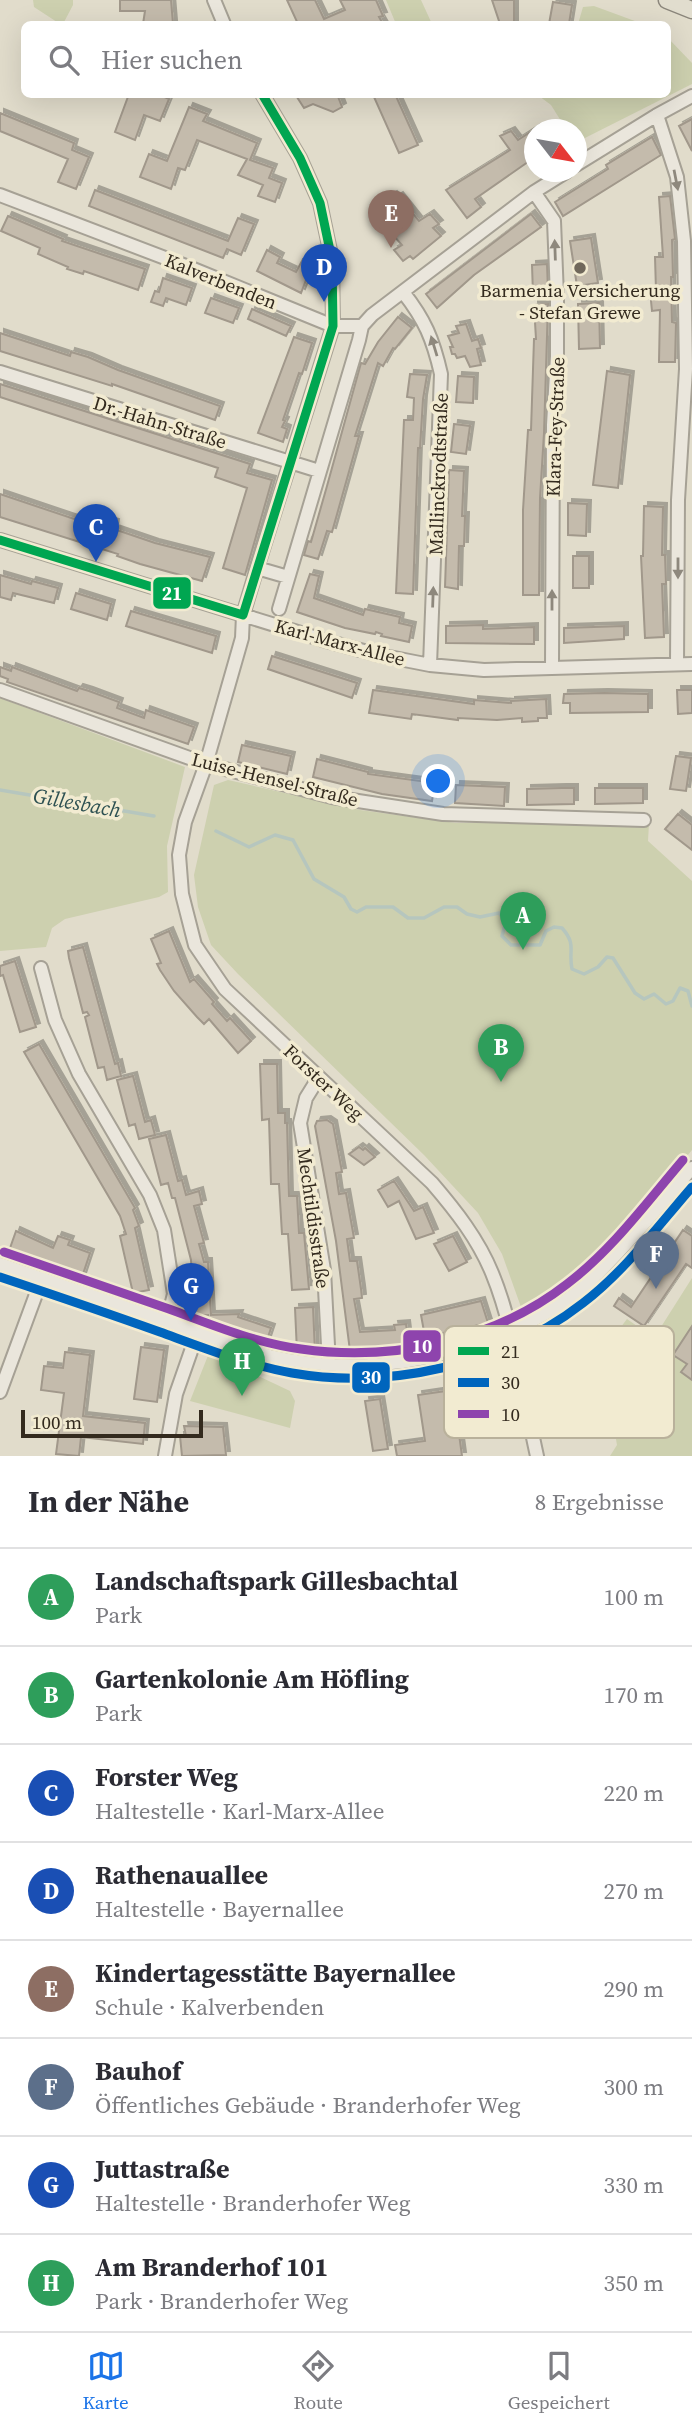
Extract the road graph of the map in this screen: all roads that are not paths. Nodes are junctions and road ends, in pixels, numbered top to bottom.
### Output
1 (214, 0) edge
2 (667, 0) edge
3 (692, 10) edge
4 (223, 21) edge
5 (692, 96) edge
6 (264, 98) edge
7 (657, 115) junction
8 (587, 158) edge
9 (550, 182) edge
10 (534, 192) junction
11 (0, 195) edge
12 (403, 292) junction
13 (333, 326) junction
14 (362, 326) junction
15 (0, 372) edge
16 (290, 462) junction
17 (319, 471) junction
18 (0, 540) edge
19 (257, 568) junction
20 (288, 577) junction
21 (279, 609) dead end
22 (243, 615) junction
23 (677, 664) junction
24 (692, 664) edge
25 (430, 665) junction
26 (552, 668) junction
27 (0, 690) edge
28 (206, 764) junction
29 (644, 820) dead end
30 (41, 968) dead end
31 (319, 1077) junction
32 (692, 1168) edge
33 (0, 1264) edge
34 (42, 1278) junction
35 (167, 1322) junction
36 (508, 1326) edge
37 (520, 1326) edge
38 (197, 1334) junction
39 (444, 1354) edge
40 (329, 1364) junction
41 (0, 1392) edge
42 (533, 1438) edge
43 (165, 1456) edge
44 (537, 1456) edge

1 - 4 street
2 - 3 main road
5 - 7 street
6 - 13 street, Forster Weg
7 - 8 street
7 -> 23 street
9 - 10 street
10 - 12 street
26 -> 10 street, Klara-Fey-Straße
11 - 13 street, Kalverbenden
12 - 14 street
25 -> 12 street, Mallinckrodtstraße
13 - 14 street, Kalverbenden
13 - 16 street, Forster Weg
14 - 17 street
15 - 16 street, Dr.-Hahn-Straße
16 - 17 street, Dr.-Hahn-Straße
16 - 19 street, Forster Weg
17 - 20 street
18 - 22 street, Karl-Marx-Allee
19 - 20 street
19 - 22 street, Forster Weg
20 - 21 street
22 - 25 street, Karl-Marx-Allee
22 - 28 street, Forster Weg
23 - 24 street, Karl-Marx-Allee
23 - 26 street, Karl-Marx-Allee
25 - 26 street, Karl-Marx-Allee
27 - 28 street, Luise-Hensel-Straße
28 - 29 street, Luise-Hensel-Straße
28 - 31 street, Forster Weg
30 - 35 street
31 - 36 street, Forster Weg
31 - 40 street, Mechtildisstraße
32 - 37 street
33 - 34 street
34 - 35 street
34 - 41 street
35 - 38 street
38 - 40 street
38 - 43 street
39 - 40 street
42 - 44 street, Forster Weg

